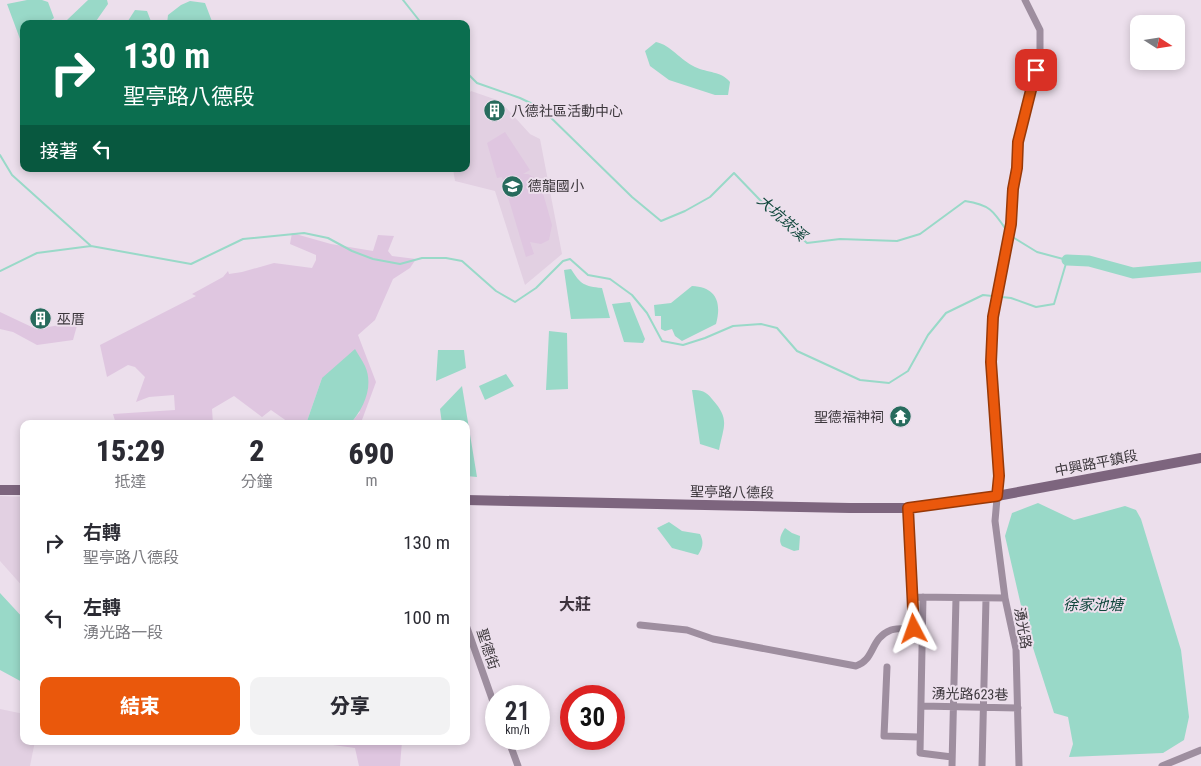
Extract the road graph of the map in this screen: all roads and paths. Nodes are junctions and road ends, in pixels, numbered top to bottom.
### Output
1 (1025, 0) edge
2 (1201, 458) edge
3 (0, 490) edge
4 (20, 490) edge
5 (997, 496) junction
6 (470, 500) edge
7 (908, 508) junction
8 (912, 597) junction
9 (923, 597) junction
10 (956, 598) junction
11 (1005, 598) junction
12 (986, 599) junction
13 (640, 624) dead end
14 (914, 629) junction
15 (924, 629) junction
16 (470, 635) edge
17 (887, 667) dead end
18 (487, 685) edge
19 (921, 706) junction
20 (953, 706) junction
21 (983, 707) junction
22 (1018, 708) junction
23 (919, 737) junction
24 (512, 750) edge
25 (1201, 750) edge
26 (952, 757) junction
27 (518, 766) edge
28 (952, 766) edge
29 (982, 766) edge
30 (1020, 766) edge
31 (1162, 766) edge

1 - 5 street, 湧光路
2 - 5 street, 中興路平鎮段
3 - 4 street
5 - 7 street, 聖亭路八德段
5 - 11 street, 湧光路
6 - 7 street, 聖亭路八德段
7 - 8 street
8 - 9 street
8 - 14 street
9 - 10 street
9 - 15 street
10 - 12 street
10 - 20 street
11 - 12 street
11 - 22 street, 湧光路
12 - 21 street
13 - 14 street
14 - 15 street
15 - 19 street
16 - 18 street, 聖德街
17 - 23 street
19 - 20 street, 湧光路623巷
19 - 23 street
20 - 21 street, 湧光路623巷
20 - 26 street
21 - 22 street, 湧光路623巷
21 - 29 street
22 - 30 street, 湧光路
23 - 26 street
24 - 27 street
25 - 31 street
26 - 28 street

